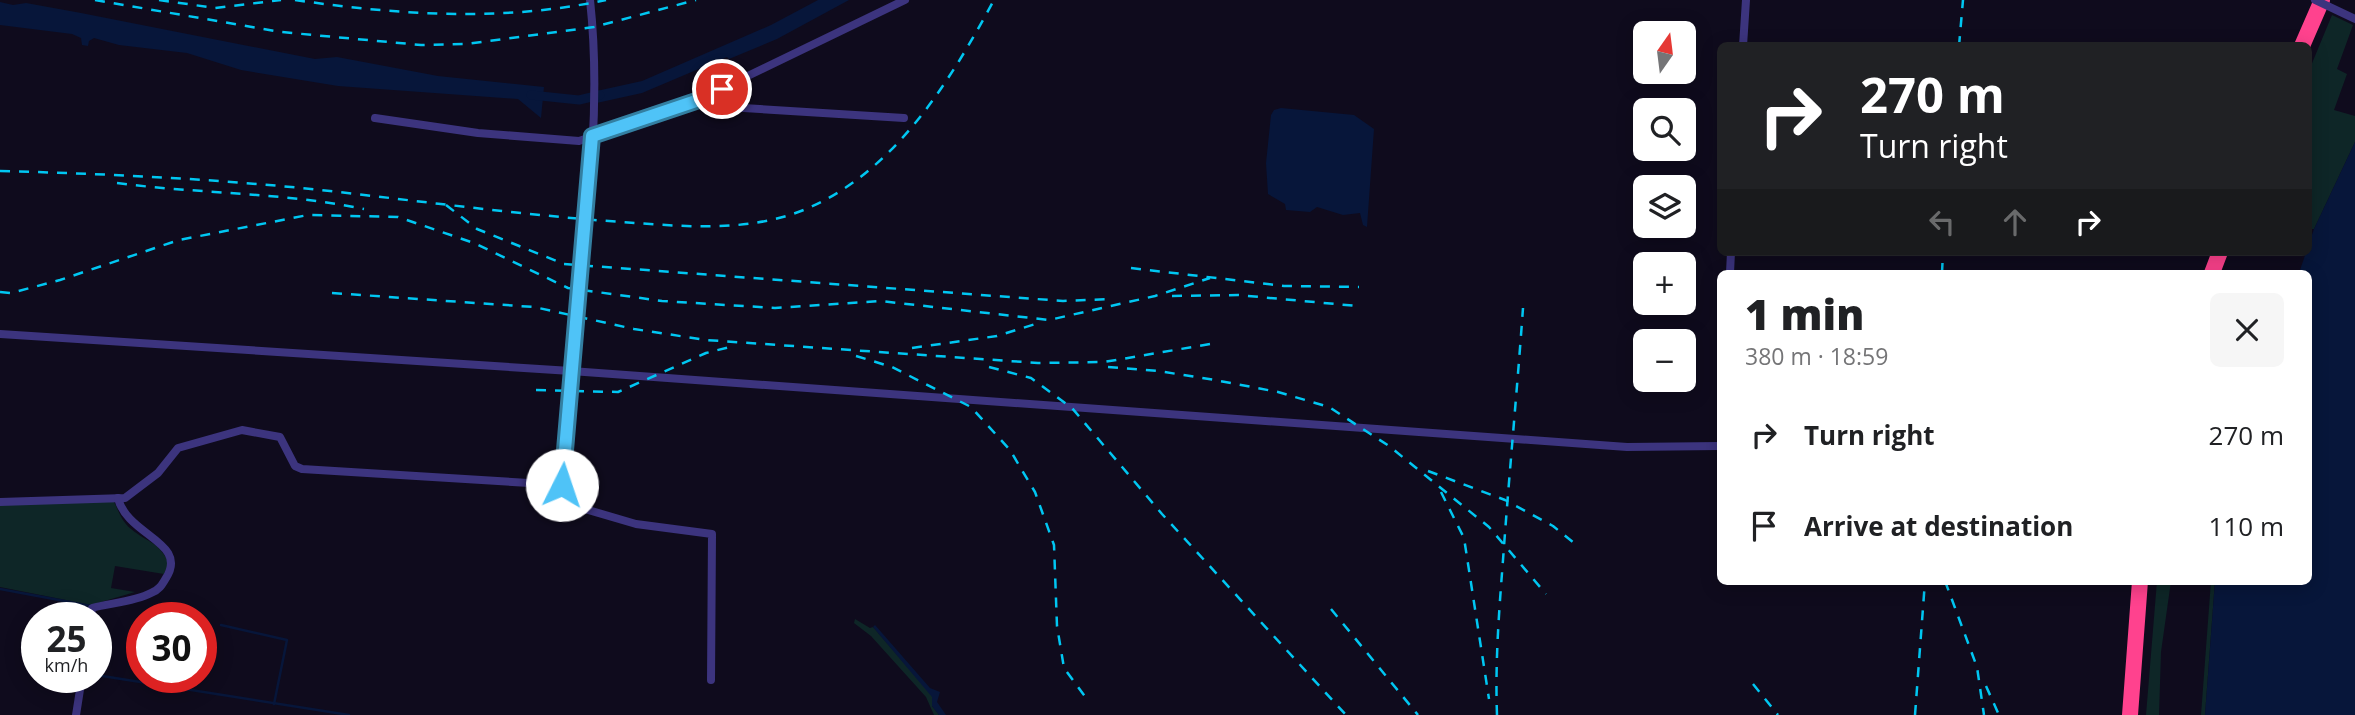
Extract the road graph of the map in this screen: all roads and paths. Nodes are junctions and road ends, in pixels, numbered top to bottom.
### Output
1 (590, 0) edge
2 (905, 0) edge
3 (1746, 0) edge
4 (2315, 0) edge
5 (2322, 0) edge
6 (2355, 19) edge
7 (1743, 42) edge
8 (2304, 42) edge
9 (699, 100) junction
10 (375, 118) dead end
11 (904, 118) dead end
12 (592, 136) junction
13 (0, 334) edge
14 (571, 371) junction
15 (1717, 446) edge
16 (562, 485) junction
17 (118, 498) junction
18 (0, 502) edge
19 (2140, 585) edge
20 (112, 603) edge
21 (711, 680) dead end
22 (79, 693) edge
23 (76, 715) edge
24 (2130, 715) edge

1 - 12 street
2 - 9 street
3 - 7 street
4 - 6 street, bridge
5 - 8 highway
9 - 11 street
9 - 12 street
10 - 12 street
12 - 14 street
13 - 14 street
14 - 15 street
14 - 16 street
16 - 17 street
16 - 21 street
17 - 18 street
17 - 20 street
19 - 24 highway
22 - 23 street

